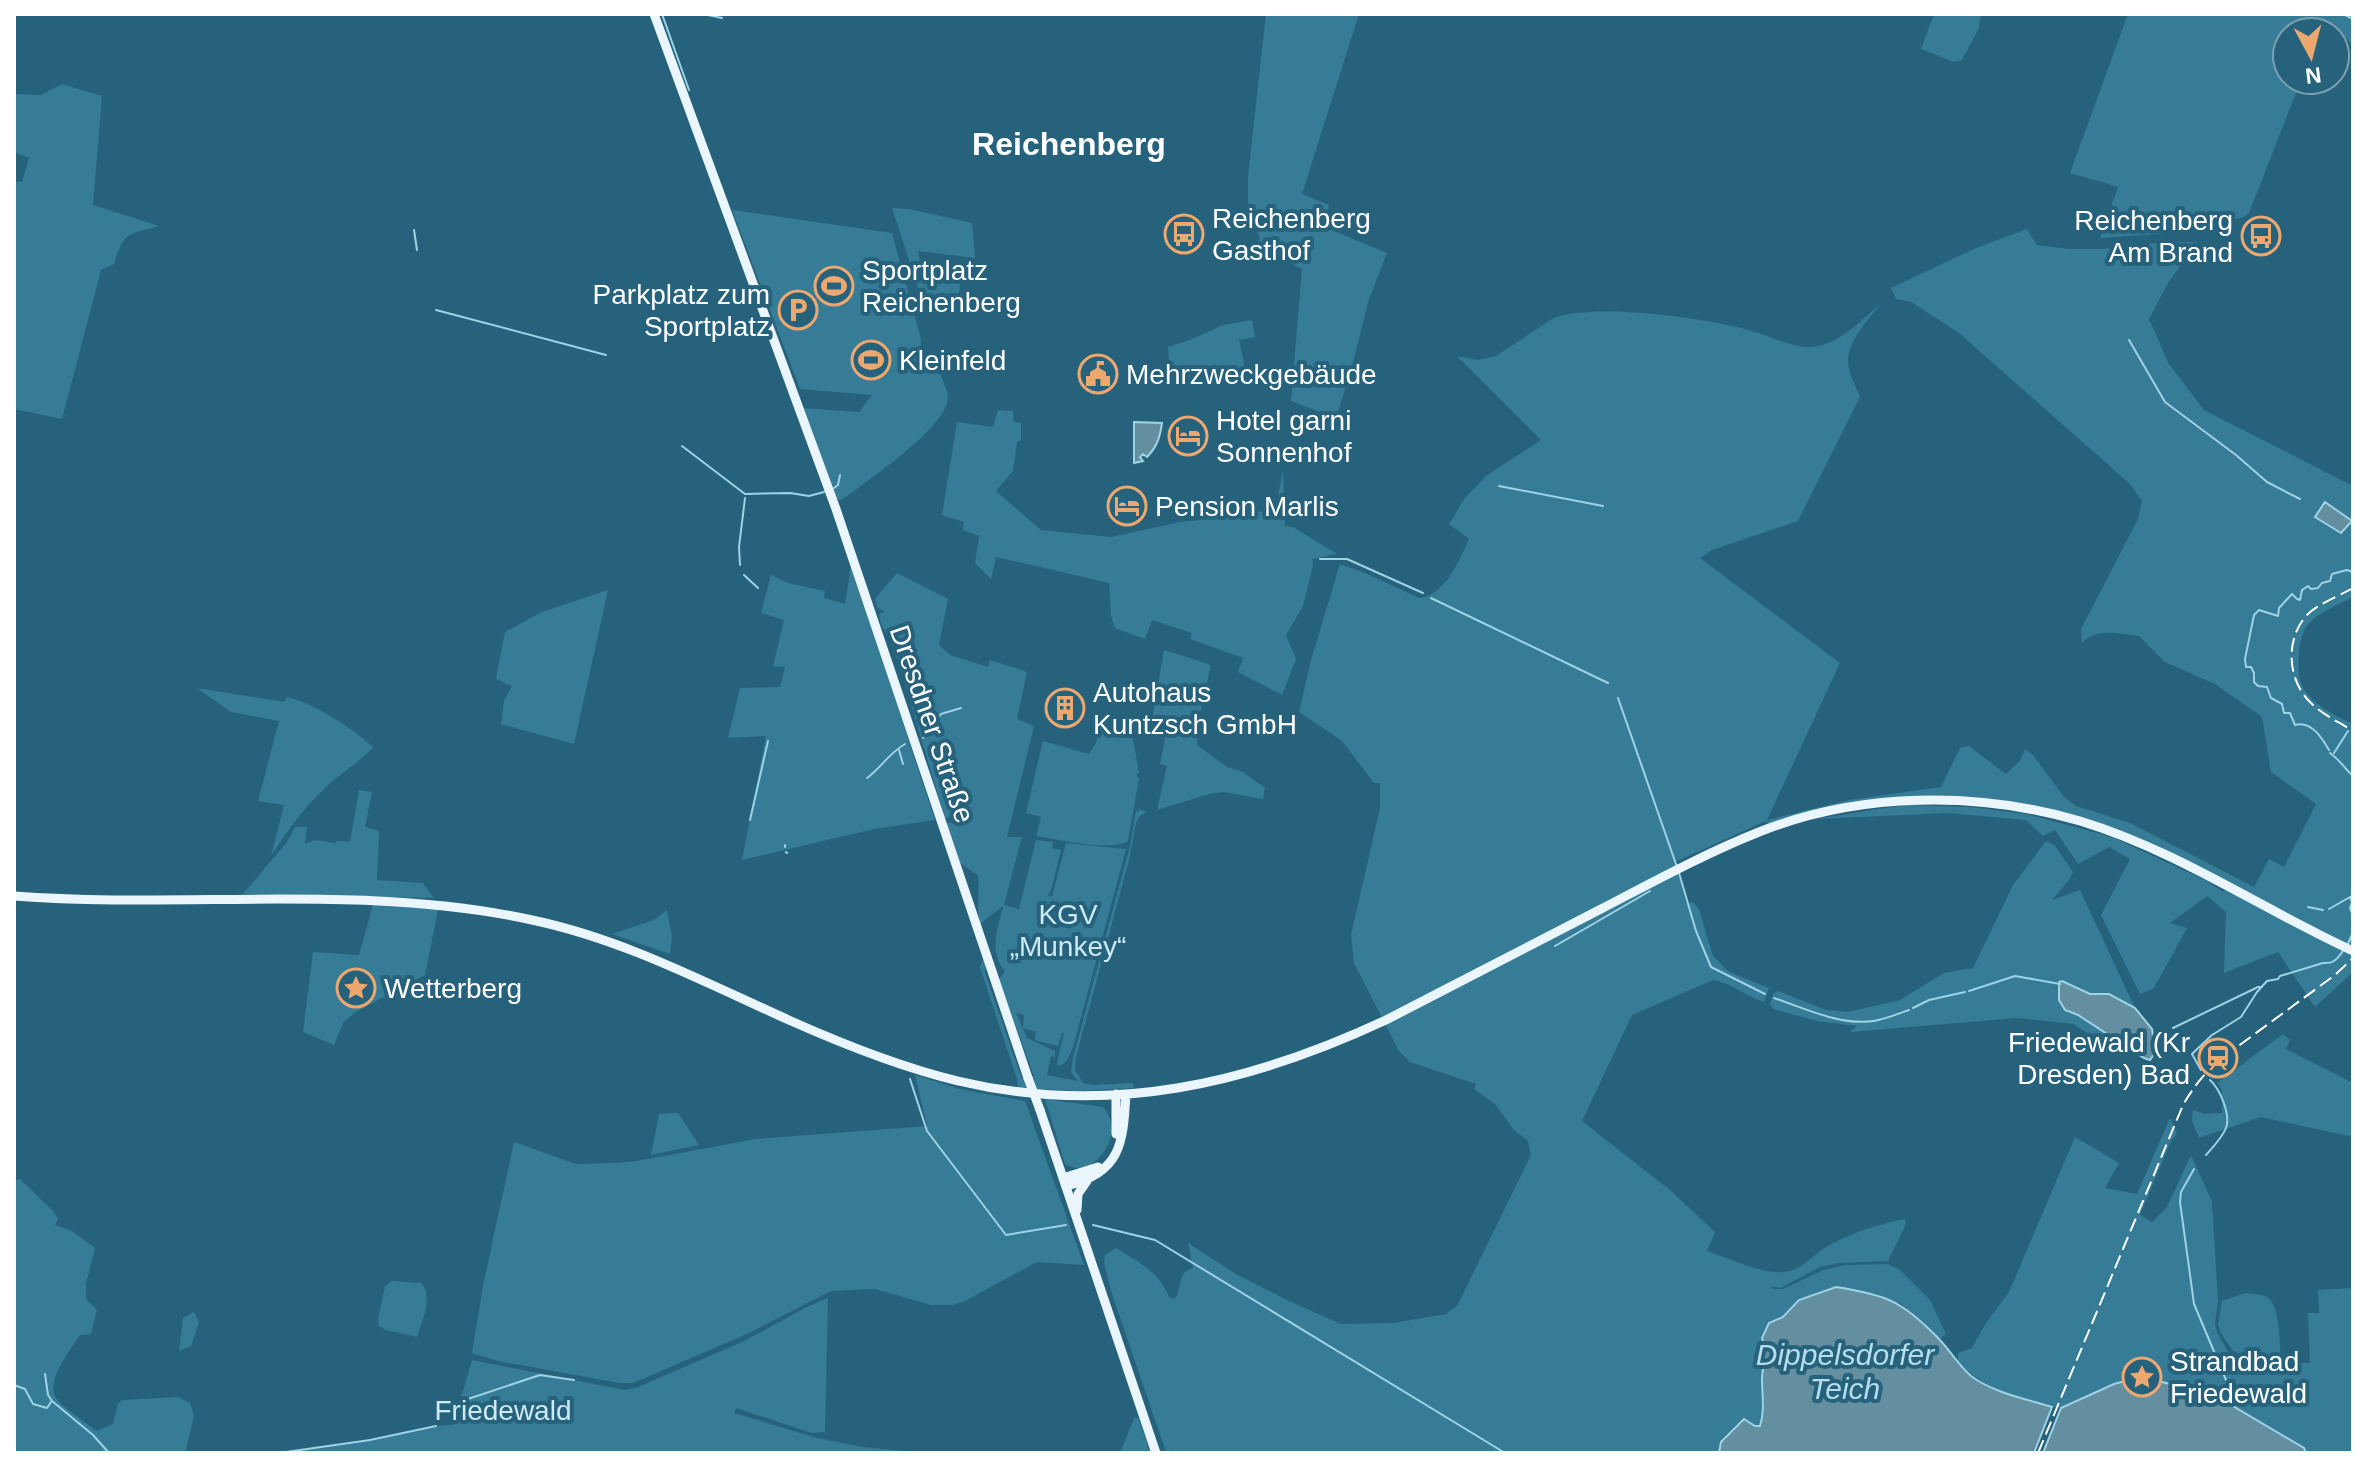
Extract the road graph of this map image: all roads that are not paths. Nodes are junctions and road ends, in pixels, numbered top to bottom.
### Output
1 (654, 14) edge
2 (14, 896) edge
3 (2353, 951) edge
4 (1121, 1094) junction
5 (1091, 1095) junction
6 (1117, 1120) junction
7 (1087, 1181) junction
8 (1064, 1182) junction
9 (1079, 1222) junction
10 (1156, 1453) edge

1 - 8 main road, Dresdner Straße, bridge
2 - 5 main road
3 - 4 main road
4 - 5 main road
4 - 6 main road
4 - 7 main road
5 - 6 main road
6 - 8 main road
7 - 8 main road
7 - 9 main road
8 - 9 main road, Dresdner Straße
9 - 10 main road, Dresdner Straße

